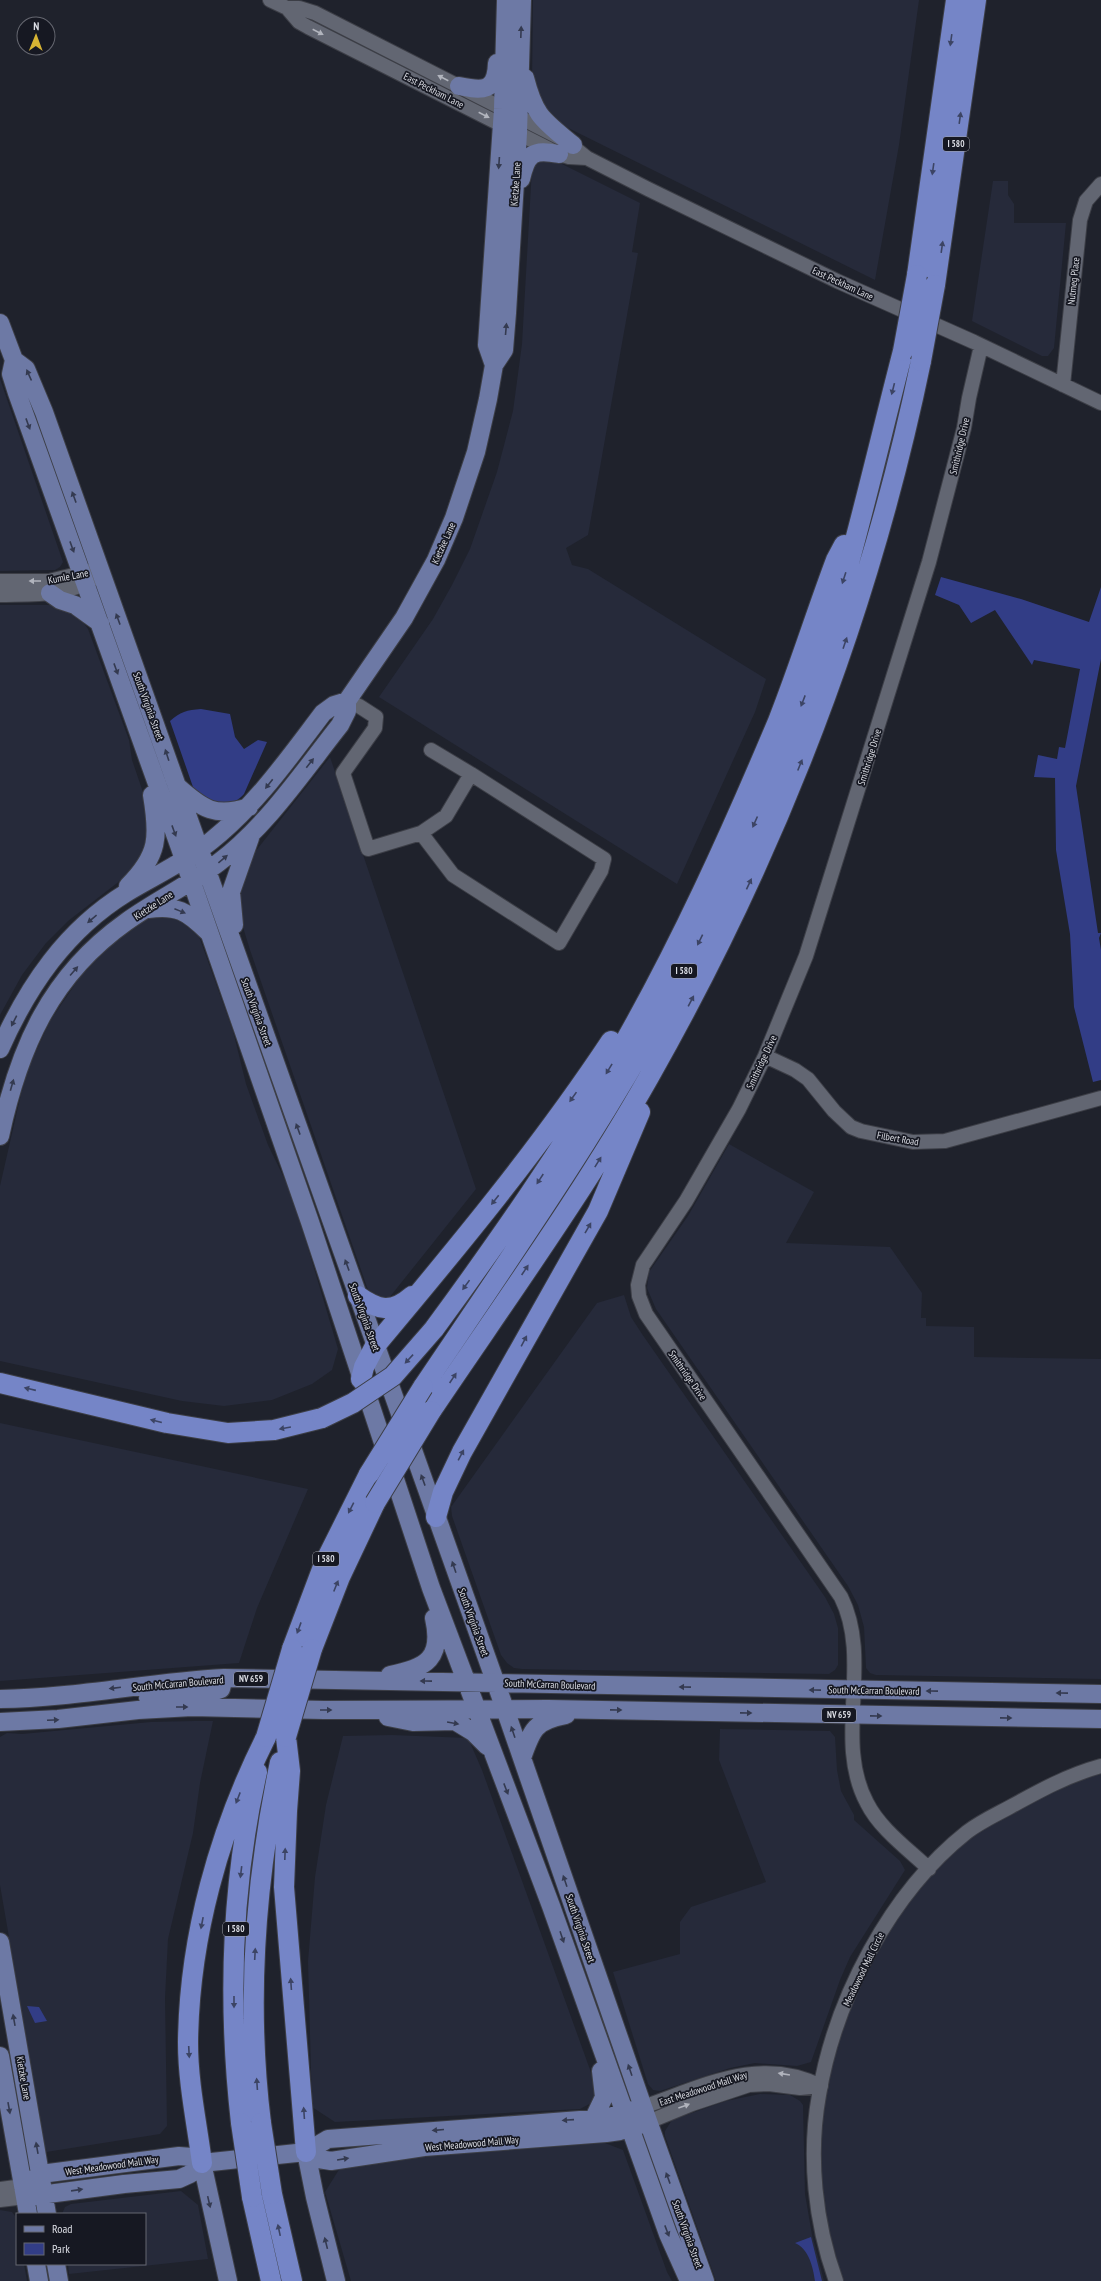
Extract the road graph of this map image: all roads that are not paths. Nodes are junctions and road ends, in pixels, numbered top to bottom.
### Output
1 (270, 0) edge
2 (522, 0) edge
3 (956, 0) edge
4 (976, 1) edge
5 (289, 4) edge
6 (506, 5) edge
7 (520, 62) junction
8 (459, 86) junction
9 (510, 121) junction
10 (566, 149) junction
11 (1101, 184) edge
12 (513, 213) junction
13 (0, 323) edge
14 (981, 346) junction
15 (14, 360) junction
16 (494, 365) junction
17 (1063, 385) junction
18 (1101, 403) edge
19 (862, 513) junction
20 (100, 570) junction
21 (83, 578) junction
22 (0, 581) edge
23 (50, 593) junction
24 (0, 595) edge
25 (100, 623) junction
26 (347, 701) junction
27 (432, 750) dead end
28 (145, 753) junction
29 (471, 774) junction
30 (176, 785) junction
31 (250, 806) junction
32 (252, 833) junction
33 (421, 834) junction
34 (722, 847) junction
35 (199, 850) junction
36 (184, 861) junction
37 (206, 871) junction
38 (191, 881) junction
39 (114, 901) junction
40 (145, 910) junction
41 (208, 932) junction
42 (241, 967) junction
43 (673, 1035) junction
44 (0, 1049) edge
45 (765, 1056) junction
46 (1101, 1098) edge
47 (0, 1136) edge
48 (307, 1153) junction
49 (288, 1160) junction
50 (430, 1280) junction
51 (358, 1296) junction
52 (375, 1346) junction
53 (361, 1379) junction
54 (0, 1382) edge
55 (436, 1517) junction
56 (421, 1557) junction
57 (224, 1678) junction
58 (348, 1680) junction
59 (465, 1682) junction
60 (496, 1682) junction
61 (0, 1687) edge
62 (854, 1690) junction
63 (1101, 1694) edge
64 (38, 1698) junction
65 (0, 1699) edge
66 (475, 1708) junction
67 (505, 1709) junction
68 (131, 1710) junction
69 (360, 1710) junction
70 (589, 1710) junction
71 (853, 1715) junction
72 (1101, 1720) edge
73 (22, 1721) junction
74 (0, 1722) edge
75 (0, 1729) edge
76 (266, 1737) junction
77 (286, 1737) junction
78 (492, 1752) junction
79 (522, 1758) junction
80 (1101, 1766) edge
81 (929, 1869) junction
82 (0, 1942) edge
83 (595, 2033) junction
84 (0, 2056) edge
85 (821, 2086) junction
86 (594, 2118) junction
87 (636, 2118) junction
88 (306, 2152) junction
89 (202, 2163) junction
90 (41, 2174) junction
91 (0, 2189) edge
92 (44, 2195) junction
93 (25, 2199) edge
94 (0, 2200) edge
95 (47, 2213) edge
96 (36, 2265) edge
97 (56, 2265) edge
98 (39, 2281) edge
99 (59, 2281) edge
100 (228, 2281) edge
101 (271, 2281) edge
102 (292, 2281) edge
103 (336, 2281) edge
104 (689, 2281) edge
105 (705, 2281) edge
106 (836, 2281) edge

1 - 5 street, East Peckham Lane
7 -> 2 main road, Kietzke Lane
3 -> 19 highway, I 580, bridge
43 -> 4 highway, I 580, bridge
8 -> 5 street, East Peckham Lane
5 -> 9 street, East Peckham Lane
6 - 8 main road
6 - 9 main road, Kietzke Lane
7 - 9 main road, Kietzke Lane
7 - 10 main road
8 - 9 street, East Peckham Lane
9 - 10 street, East Peckham Lane
9 - 12 main road, Kietzke Lane
9 -> 16 main road, Kietzke Lane
10 - 12 main road
10 - 14 street, East Peckham Lane
11 - 17 street, Nutmeg Place
16 -> 12 main road, Kietzke Lane
13 - 15 main road, South Virginia Street
14 - 17 street, East Peckham Lane
14 - 45 street, Smithridge Drive
20 -> 15 main road, South Virginia Street
15 -> 21 main road, South Virginia Street
16 - 26 main road, Kietzke Lane
17 - 18 street, East Peckham Lane
19 - 34 highway
19 -> 76 highway, I 580, bridge
20 - 21 street, Kumle Lane
30 -> 20 main road, South Virginia Street
21 -> 22 street, Kumle Lane
21 - 23 street, Kumle Lane
21 - 25 main road, South Virginia Street
23 - 24 street, Kumle Lane
23 - 25 main road
25 -> 28 main road, South Virginia Street
26 -> 31 main road
32 -> 26 main road, Kietzke Lane
26 - 33 street
27 - 29 street
28 -> 36 main road, South Virginia Street
28 - 39 main road
29 - 33 street
29 - 33 street
30 - 31 main road
30 - 35 main road, South Virginia Street
31 - 35 main road
37 -> 32 main road, Kietzke Lane
32 - 42 main road
34 -> 50 highway
34 -> 54 highway, bridge
35 - 36 main road
35 - 37 main road, South Virginia Street
36 - 38 main road, South Virginia Street
36 - 39 main road
37 - 38 main road, Kietzke Lane
37 - 42 main road, South Virginia Street
38 - 40 main road, Kietzke Lane
38 - 41 main road, South Virginia Street
39 -> 44 main road
40 -> 41 main road
47 -> 40 main road, Kietzke Lane
41 - 49 main road, South Virginia Street
48 -> 42 main road, South Virginia Street
55 -> 43 highway
77 -> 43 highway, I 580, bridge
45 - 46 street, Filbert Road
45 - 62 street, Smithridge Drive
48 - 49 main road
51 -> 48 main road, South Virginia Street
49 - 53 main road, South Virginia Street
50 - 51 highway
50 - 52 highway
51 - 52 main road, South Virginia Street
52 - 53 highway
55 -> 52 main road, South Virginia Street
53 - 56 main road, South Virginia Street
60 -> 55 main road, South Virginia Street
56 - 58 main road
56 - 59 main road, South Virginia Street
57 - 58 main road, South McCarran Boulevard / NV 659
57 -> 64 main road, South McCarran Boulevard / NV 659
57 - 68 main road
59 -> 58 main road, South McCarran Boulevard / NV 659
59 - 60 main road, South McCarran Boulevard / NV 659
59 - 66 main road, South Virginia Street
62 -> 60 main road, South McCarran Boulevard / NV 659
60 - 67 main road, South Virginia Street
61 - 64 main road
63 -> 62 main road, South McCarran Boulevard / NV 659
62 - 71 street, Smithridge Drive
64 - 65 main road, South McCarran Boulevard / NV 659
66 - 67 main road, NV 659
66 - 69 main road, NV 659
66 - 78 main road, South Virginia Street
67 - 70 main road, NV 659
79 -> 67 main road, South Virginia Street
68 -> 69 main road, NV 659
73 -> 68 main road, NV 659
69 -> 78 main road
70 -> 71 main road, NV 659
70 - 79 main road
71 -> 72 main road, NV 659
71 - 81 street, Smithridge Drive
73 - 74 main road, NV 659
73 - 75 main road
76 -> 89 highway
76 -> 101 highway, I 580, bridge
88 -> 77 highway
102 -> 77 highway, I 580, bridge
78 -> 83 main road, South Virginia Street
87 -> 79 main road, South Virginia Street
80 - 81 street, Meadowood Mall Circle
81 - 85 street, Meadowood Mall Circle
90 -> 82 main road, Kietzke Lane
83 - 86 main road
83 - 87 main road, South Virginia Street
84 -> 93 main road, Kietzke Lane
85 - 87 street, East Meadowood Mall Way
85 - 106 street, Meadowood Mall Circle
86 - 87 main road, West Meadowood Mall Way
86 -> 88 main road, West Meadowood Mall Way
88 -> 87 main road, West Meadowood Mall Way
87 -> 104 main road, South Virginia Street
105 -> 87 main road, South Virginia Street
88 - 89 main road, West Meadowood Mall Way
103 -> 88 main road
89 - 90 main road, West Meadowood Mall Way
92 -> 89 main road, West Meadowood Mall Way
89 -> 100 main road
90 - 92 main road, Kietzke Lane
90 - 93 main road, West Meadowood Mall Way
91 - 93 street
92 - 93 main road, West Meadowood Mall Way
92 - 95 main road, Kietzke Lane
93 - 94 street
96 - 98 main road
97 - 99 main road

